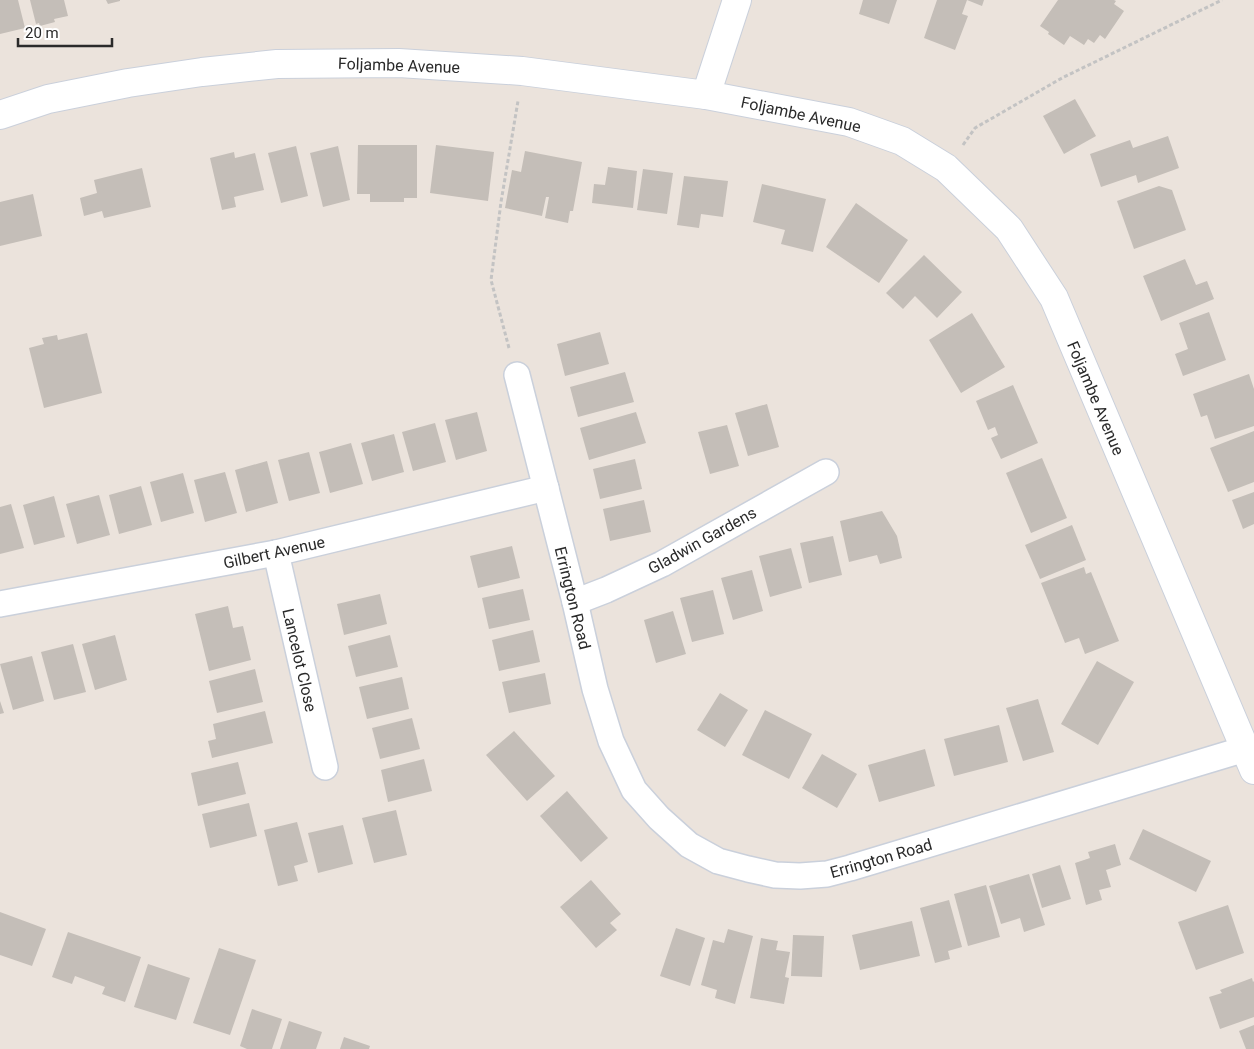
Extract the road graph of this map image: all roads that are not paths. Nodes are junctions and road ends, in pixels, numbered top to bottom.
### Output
1 (737, 0) edge
2 (706, 95) junction
3 (0, 114) edge
4 (516, 375) road end
5 (826, 472) dead end
6 (546, 488) junction
7 (276, 553) junction
8 (575, 602) junction
9 (0, 604) edge
10 (1250, 760) edge
11 (325, 767) dead end

1 - 2 street
2 - 3 street, Foljambe Avenue
2 - 10 street, Foljambe Avenue
4 - 6 street, Errington Road
5 - 8 street, Gladwin Gardens
6 - 7 street, Gilbert Avenue
6 - 8 street, Errington Road
7 - 9 street, Gilbert Avenue
7 - 11 street, Lancelot Close
8 - 10 street, Errington Road

